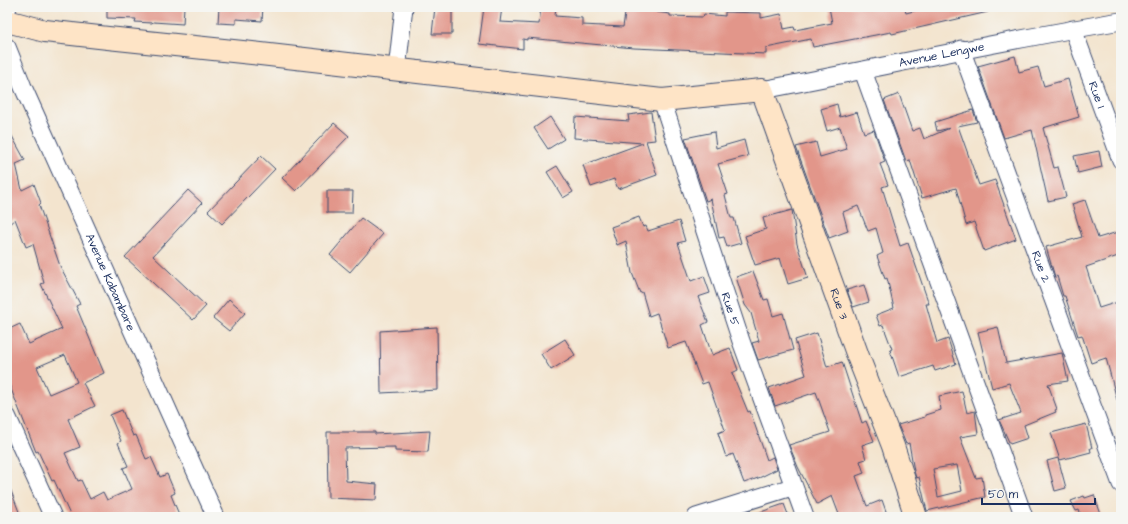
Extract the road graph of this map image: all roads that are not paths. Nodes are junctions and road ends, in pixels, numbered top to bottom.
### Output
1 (8, 7) edge
2 (404, 7) edge
3 (7, 10) edge
4 (7, 20) edge
5 (1121, 21) edge
6 (1073, 29) junction
7 (7, 47) edge
8 (961, 49) junction
9 (397, 70) junction
10 (863, 71) junction
11 (762, 90) junction
12 (662, 100) junction
13 (1121, 160) edge
14 (7, 416) edge
15 (1121, 484) edge
16 (792, 487) junction
17 (53, 517) edge
18 (216, 517) edge
19 (696, 517) edge
20 (805, 517) edge
21 (916, 517) edge
22 (1024, 517) edge

1 - 3 street
2 - 9 street
4 - 9 street
5 - 6 street, Avenue Lengwe
6 - 8 street, Avenue Lengwe
6 - 13 street, Rue 1
7 - 18 street, Avenue Kabambare
8 - 10 street, Avenue Lengwe
8 - 15 street, Rue 2
9 - 12 street
10 - 11 street, Avenue Lengwe
10 - 22 street
11 - 12 street
11 - 21 street, Rue 3
12 - 16 street, Rue 5
14 - 17 street
16 - 19 street
16 - 20 street, Rue 5

